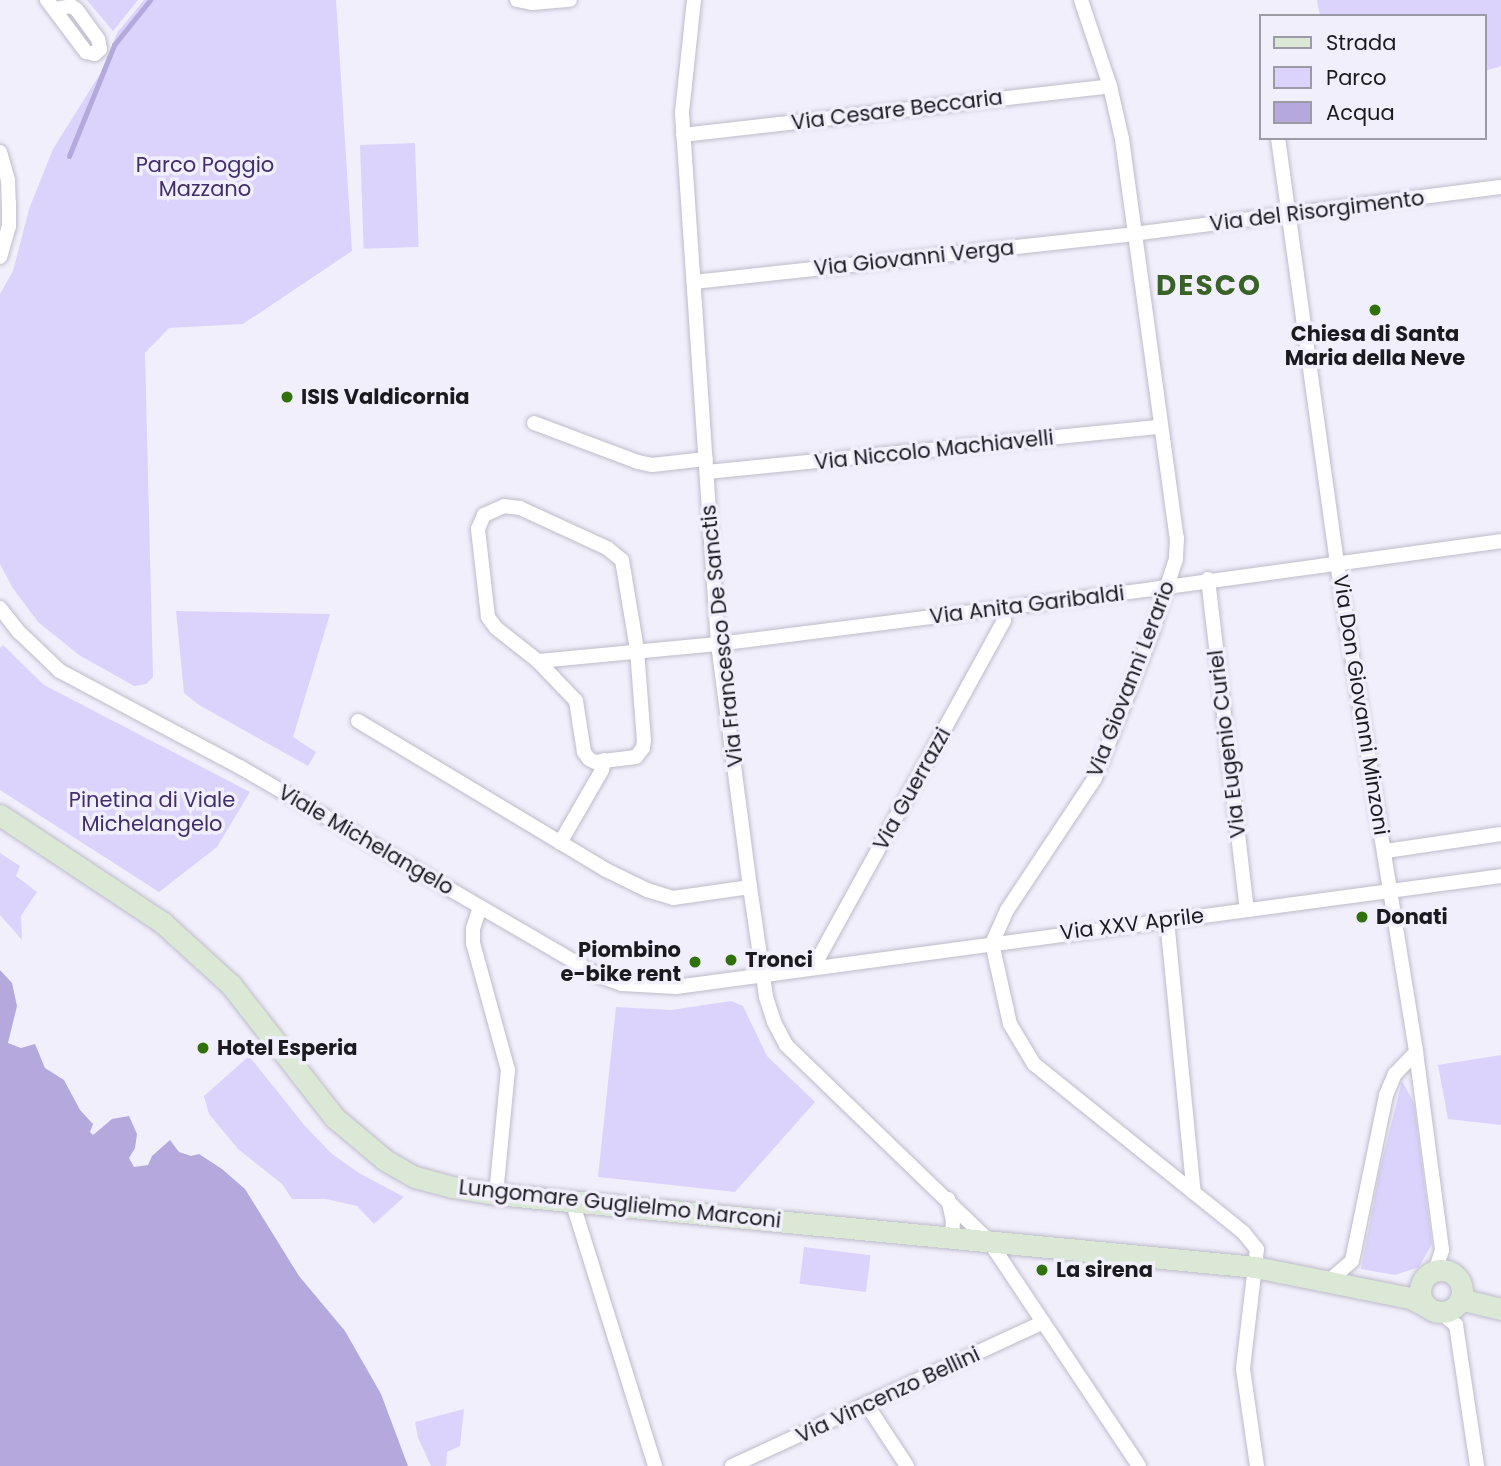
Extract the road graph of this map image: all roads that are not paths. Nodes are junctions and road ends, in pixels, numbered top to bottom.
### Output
1 (517, 0) edge
2 (570, 0) edge
3 (694, 0) edge
4 (1081, 0) edge
5 (1110, 86) junction
6 (683, 135) junction
7 (1278, 140) edge
8 (0, 152) edge
9 (1501, 187) edge
10 (1288, 216) junction
11 (1133, 234) junction
12 (0, 257) edge
13 (694, 282) junction
14 (534, 423) dead end
15 (1160, 427) junction
16 (706, 466) junction
17 (1501, 541) edge
18 (1337, 563) junction
19 (1208, 579) junction
20 (1167, 587) junction
21 (1003, 607) junction
22 (0, 608) edge
23 (718, 644) junction
24 (636, 650) junction
25 (538, 661) junction
26 (358, 720) dead end
27 (604, 761) junction
28 (0, 815) edge
29 (1501, 834) edge
30 (559, 842) junction
31 (1385, 851) junction
32 (1501, 876) edge
33 (750, 887) junction
34 (1392, 890) junction
35 (480, 907) junction
36 (1247, 909) junction
37 (1167, 920) junction
38 (992, 943) junction
39 (813, 968) junction
40 (764, 975) junction
41 (1416, 1052) junction
42 (1194, 1193) junction
43 (496, 1194) junction
44 (947, 1197) junction
45 (572, 1201) junction
46 (953, 1237) junction
47 (989, 1241) junction
48 (1255, 1267) junction
49 (1430, 1274) junction
50 (1329, 1281) junction
51 (1359, 1287) junction
52 (1460, 1299) junction
53 (1433, 1309) junction
54 (1501, 1309) edge
55 (1043, 1322) junction
56 (867, 1405) junction
57 (655, 1466) edge
58 (732, 1466) edge
59 (907, 1466) edge
60 (1139, 1466) edge
61 (1257, 1466) edge
62 (1477, 1466) edge

1 - 2 street
3 - 6 street, Via Francesco De Sanctis
4 - 5 street, Via Giovanni Lerario
5 - 6 street, Via Cesare Beccaria
5 - 11 street, Via Giovanni Lerario
6 - 13 street, Via Francesco De Sanctis
7 - 10 street, Via Don Giovanni Minzoni
8 - 12 street
9 - 10 street, Via del Risorgimento
10 - 11 street, Via del Risorgimento
10 - 18 street, Via Don Giovanni Minzoni
11 - 13 street, Via Giovanni Verga
11 - 15 street, Via Giovanni Lerario
13 - 16 street, Via Francesco De Sanctis
14 - 16 street, Via Niccolo Machiavelli
15 - 16 street, Via Niccolo Machiavelli
15 - 20 street, Via Giovanni Lerario
16 - 23 street, Via Francesco De Sanctis
17 - 18 street, Via Anita Garibaldi
18 - 19 street, Via Anita Garibaldi
18 - 31 street, Via Don Giovanni Minzoni
19 - 20 street, Via Anita Garibaldi
19 - 36 street, Via Eugenio Curiel
20 - 21 street, Via Anita Garibaldi
20 - 38 street, Via Giovanni Lerario
21 - 23 street, Via Anita Garibaldi
21 - 39 street, Via Guerrazzi
22 - 35 street, Viale Michelangelo
23 - 24 street, Via Anita Garibaldi
23 - 33 street, Via Francesco De Sanctis
24 - 25 street, Via Anita Garibaldi
24 - 25 street
24 - 27 street
25 - 27 street
26 - 30 street
27 - 30 street
28 - 43 street, Lungomare Guglielmo Marconi
29 - 31 street
30 - 33 street
31 - 34 street, Via Don Giovanni Minzoni
32 - 34 street, Via XXV Aprile
33 - 40 street, Via Francesco De Sanctis
34 - 36 street, Via XXV Aprile
34 - 41 street, Via Don Giovanni Minzoni
35 - 40 street, Viale Michelangelo
35 - 43 street
36 - 37 street, Via XXV Aprile
37 - 38 street, Via XXV Aprile
37 - 42 street
38 - 39 street, Via XXV Aprile
38 - 42 street
39 - 40 street, Via XXV Aprile
40 - 44 street, Via Francesco De Sanctis
41 - 49 street, Via Don Giovanni Minzoni
41 - 50 street
42 - 48 street
43 - 45 street, Lungomare Guglielmo Marconi
44 - 46 street
44 - 47 street, Via Francesco De Sanctis
45 - 46 street, Lungomare Guglielmo Marconi
45 - 57 street
46 - 47 street, Lungomare Guglielmo Marconi
47 - 48 street, Lungomare Guglielmo Marconi
47 - 55 street, Via Francesco De Sanctis
48 - 50 street, Lungomare Guglielmo Marconi
48 - 61 street
49 - 51 street
49 - 52 street
49 - 53 street
50 - 51 street, Lungomare Guglielmo Marconi
51 - 53 street, Lungomare Guglielmo Marconi
52 - 53 street
52 - 54 street
53 - 62 street
55 - 56 street, Via Vincenzo Bellini
55 - 60 street, Via Francesco De Sanctis
56 - 58 street, Via Vincenzo Bellini
56 - 59 street

